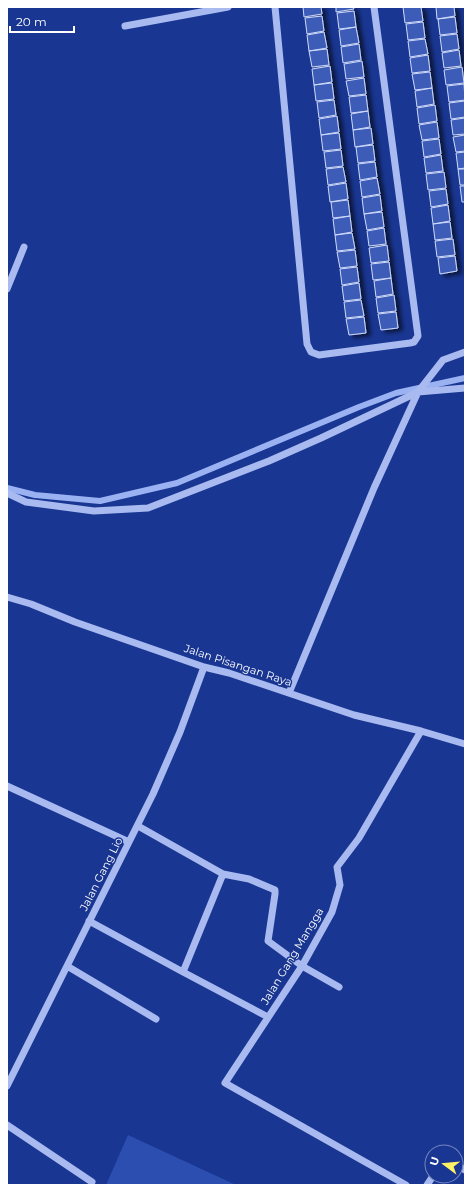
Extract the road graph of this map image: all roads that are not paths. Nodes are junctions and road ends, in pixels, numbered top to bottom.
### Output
1 (228, 7) edge
2 (275, 7) edge
3 (374, 7) edge
4 (125, 26) dead end
5 (24, 247) dead end
6 (7, 288) edge
7 (465, 352) edge
8 (465, 388) edge
9 (418, 392) junction
10 (7, 493) edge
11 (7, 597) edge
12 (204, 667) junction
13 (289, 693) junction
14 (421, 731) junction
15 (465, 744) edge
16 (7, 786) edge
17 (138, 826) junction
18 (129, 842) junction
19 (223, 874) junction
20 (89, 921) junction
21 (67, 966) junction
22 (302, 966) junction
23 (183, 972) junction
24 (339, 987) dead end
25 (268, 1017) junction
26 (156, 1019) dead end
27 (7, 1086) edge
28 (7, 1125) edge
29 (92, 1182) dead end
30 (406, 1185) edge

1 - 4 street
2 - 3 street
5 - 6 street
7 - 9 street
8 - 9 street
9 - 10 street
9 - 13 street
11 - 12 street, Jalan Pisangan Raya
12 - 13 street, Jalan Pisangan Raya
12 - 17 street, Jalan Gang Lio
13 - 14 street, Jalan Pisangan Raya
14 - 15 street, Jalan Pisangan Raya
14 - 22 street, Jalan Gang Mangga
16 - 18 street
17 - 18 street, Jalan Gang Lio
17 - 19 street
18 - 20 street, Jalan Gang Lio
19 - 22 street
19 - 23 street
20 - 21 street, Jalan Gang Lio
20 - 23 street
21 - 26 street
21 - 27 street, Jalan Gang Lio
22 - 24 street
22 - 25 street, Jalan Gang Mangga
23 - 25 street
25 - 30 street, Jalan Gang Mangga
28 - 29 street

